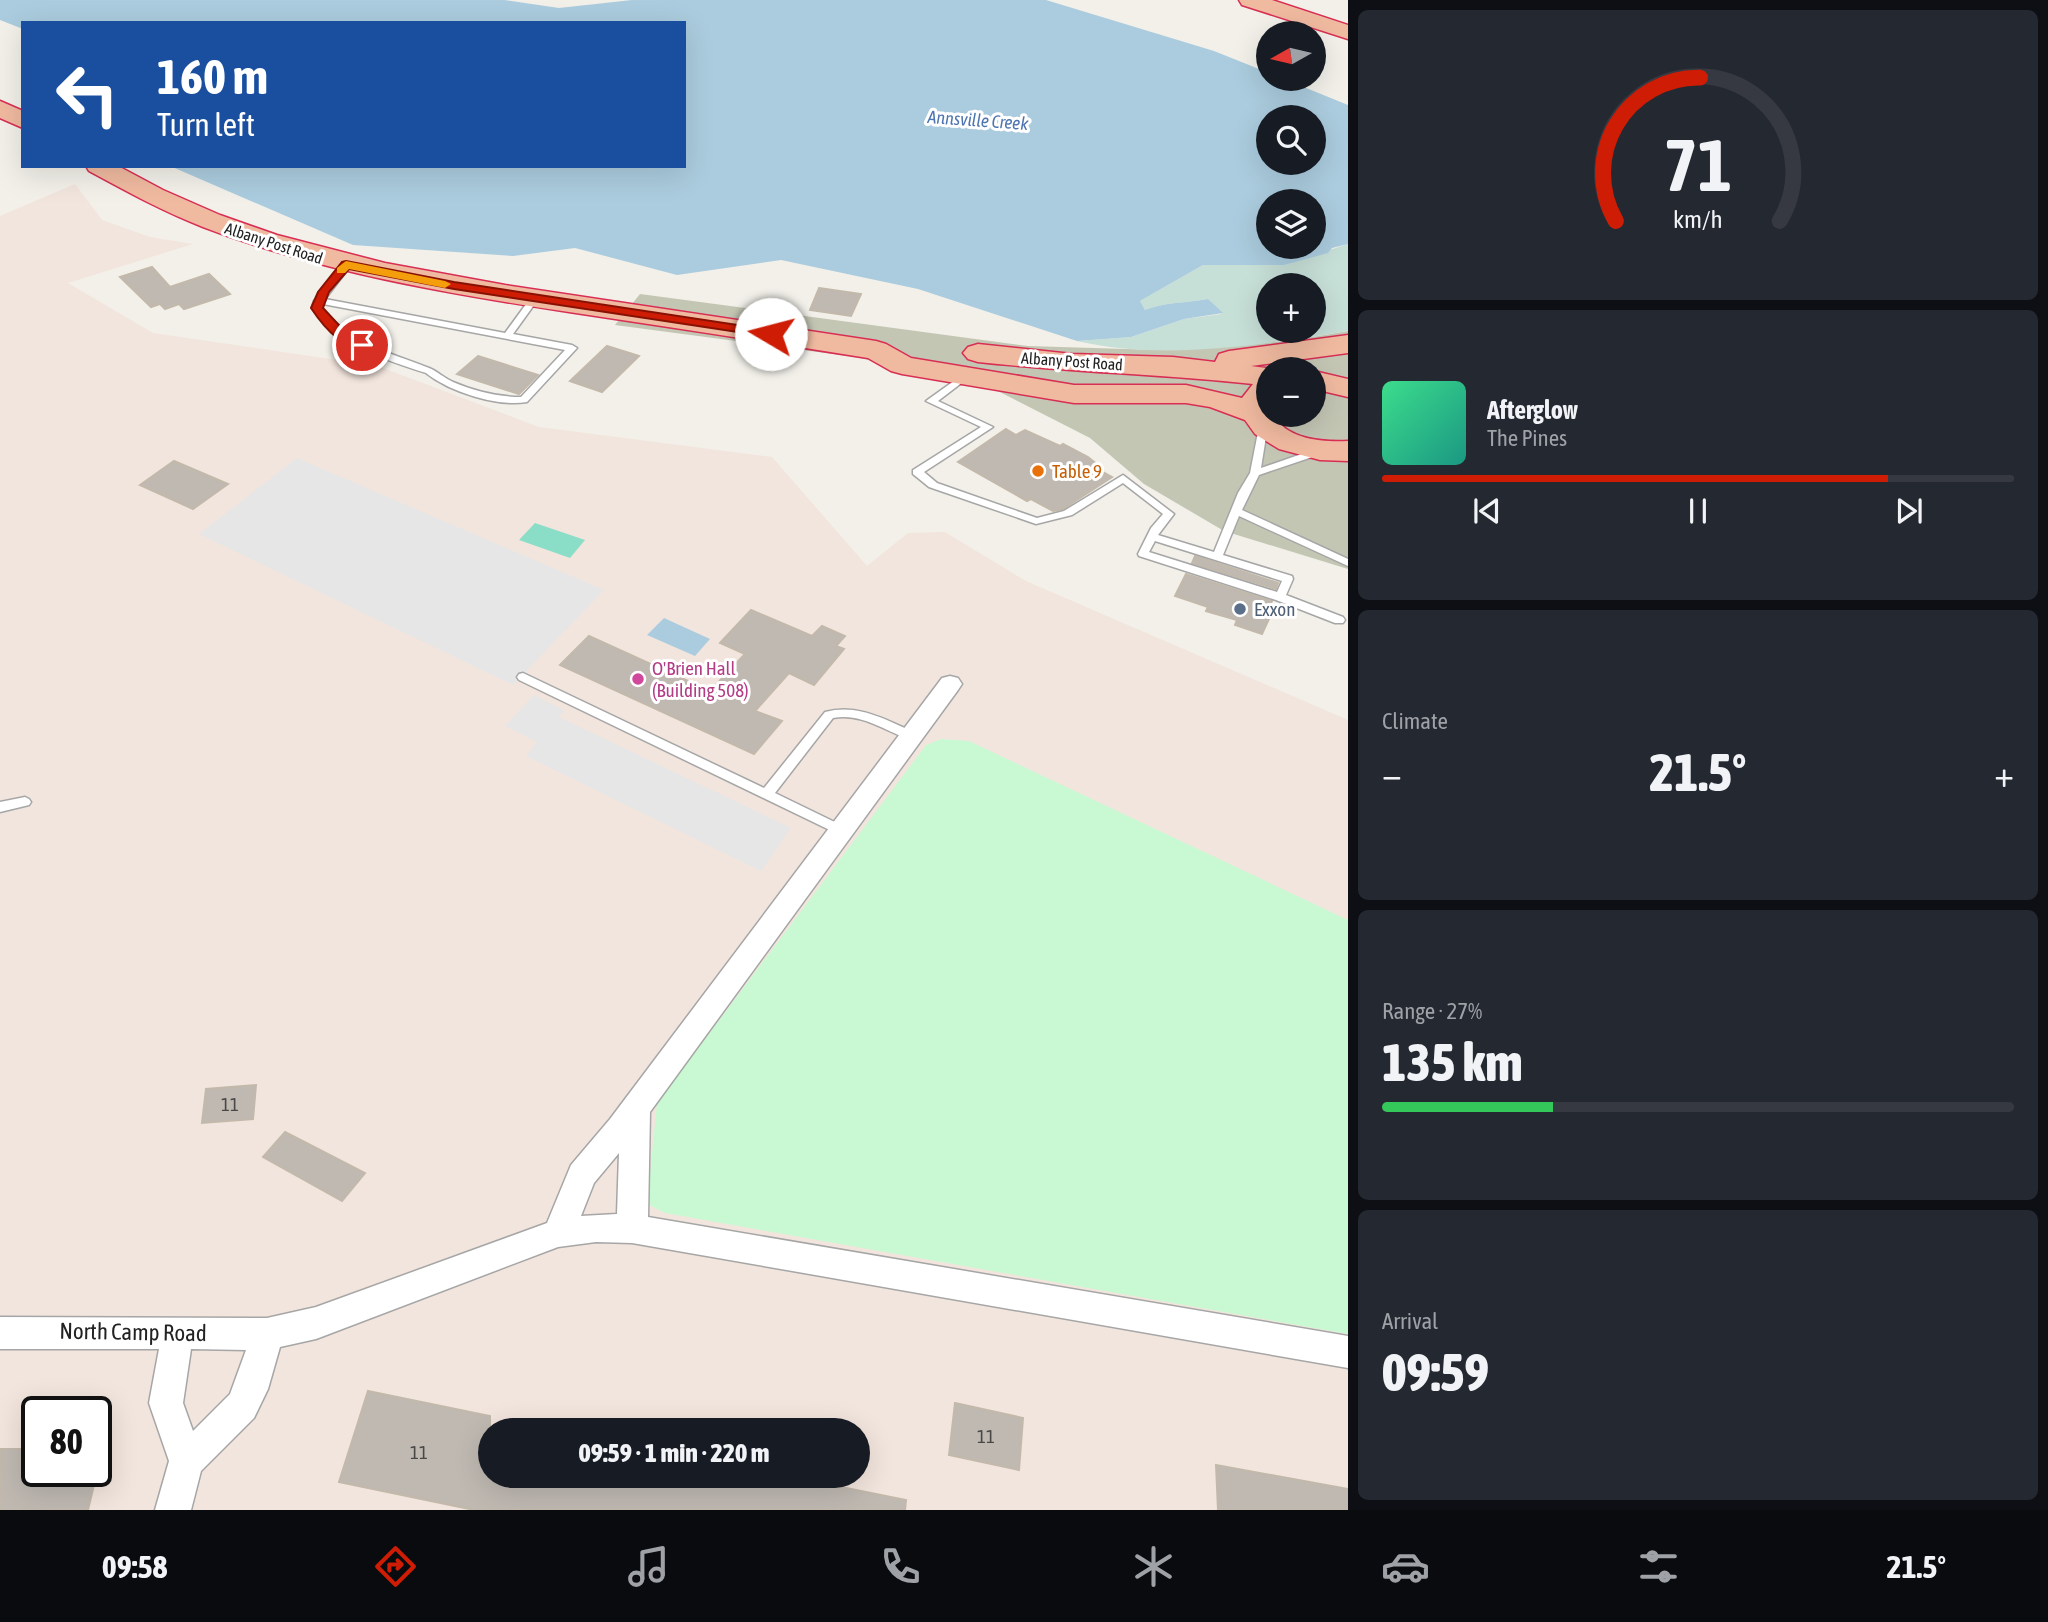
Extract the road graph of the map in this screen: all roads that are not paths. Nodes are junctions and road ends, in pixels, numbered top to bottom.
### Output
1 (1250, 0) edge
2 (1348, 32) edge
3 (0, 108) edge
4 (21, 120) edge
5 (102, 168) edge
6 (346, 265) junction
7 (535, 298) junction
8 (319, 301) junction
9 (507, 336) junction
10 (1348, 344) edge
11 (876, 350) junction
12 (1172, 366) junction
13 (1348, 371) edge
14 (965, 376) junction
15 (1256, 376) edge
16 (1326, 376) edge
17 (1326, 382) edge
18 (1348, 388) edge
19 (1256, 407) edge
20 (1260, 427) edge
21 (1278, 427) edge
22 (1338, 453) edge
23 (917, 472) joint
24 (1255, 473) junction
25 (1236, 511) junction
26 (1154, 532) junction
27 (1217, 557) junction
28 (1348, 563) edge
29 (1280, 597) junction
30 (1339, 620) dead end
31 (523, 677) dead end
32 (950, 684) dead end
33 (912, 736) junction
34 (766, 794) junction
35 (25, 802) dead end
36 (0, 807) edge
37 (842, 831) junction
38 (635, 1110) junction
39 (632, 1229) junction
40 (558, 1233) junction
41 (0, 1333) edge
42 (180, 1333) junction
43 (267, 1334) junction
44 (1348, 1352) edge
45 (186, 1461) junction
46 (173, 1510) edge

1 - 2 highway
3 - 4 highway
5 - 6 highway, Albany Post Road
6 - 7 highway, Albany Post Road
6 - 8 lane
7 - 9 lane
7 - 11 highway, Albany Post Road
8 - 9 lane
8 - 9 lane
10 - 12 highway
11 - 12 highway, Albany Post Road
11 - 14 highway, Albany Post Road
12 - 15 highway, Albany Post Road
13 - 16 highway
14 - 19 highway, Albany Post Road
14 - 23 lane
17 - 18 highway
20 - 24 lane
21 - 22 highway, Albany Post Road
22 - 24 lane
23 - 26 lane
24 - 25 lane
25 - 27 lane
25 - 28 lane
26 - 27 lane
26 - 29 lane
27 - 29 lane
29 - 30 lane
31 - 34 lane
32 - 33 street
33 - 34 lane
33 - 37 street
34 - 37 lane
35 - 36 lane
37 - 38 street
38 - 39 street
38 - 40 street
39 - 40 street, North Camp Road
39 - 44 street, North Camp Road
40 - 43 street, North Camp Road
41 - 42 street, North Camp Road
42 - 43 street, North Camp Road
42 - 45 street
43 - 45 street
45 - 46 street

